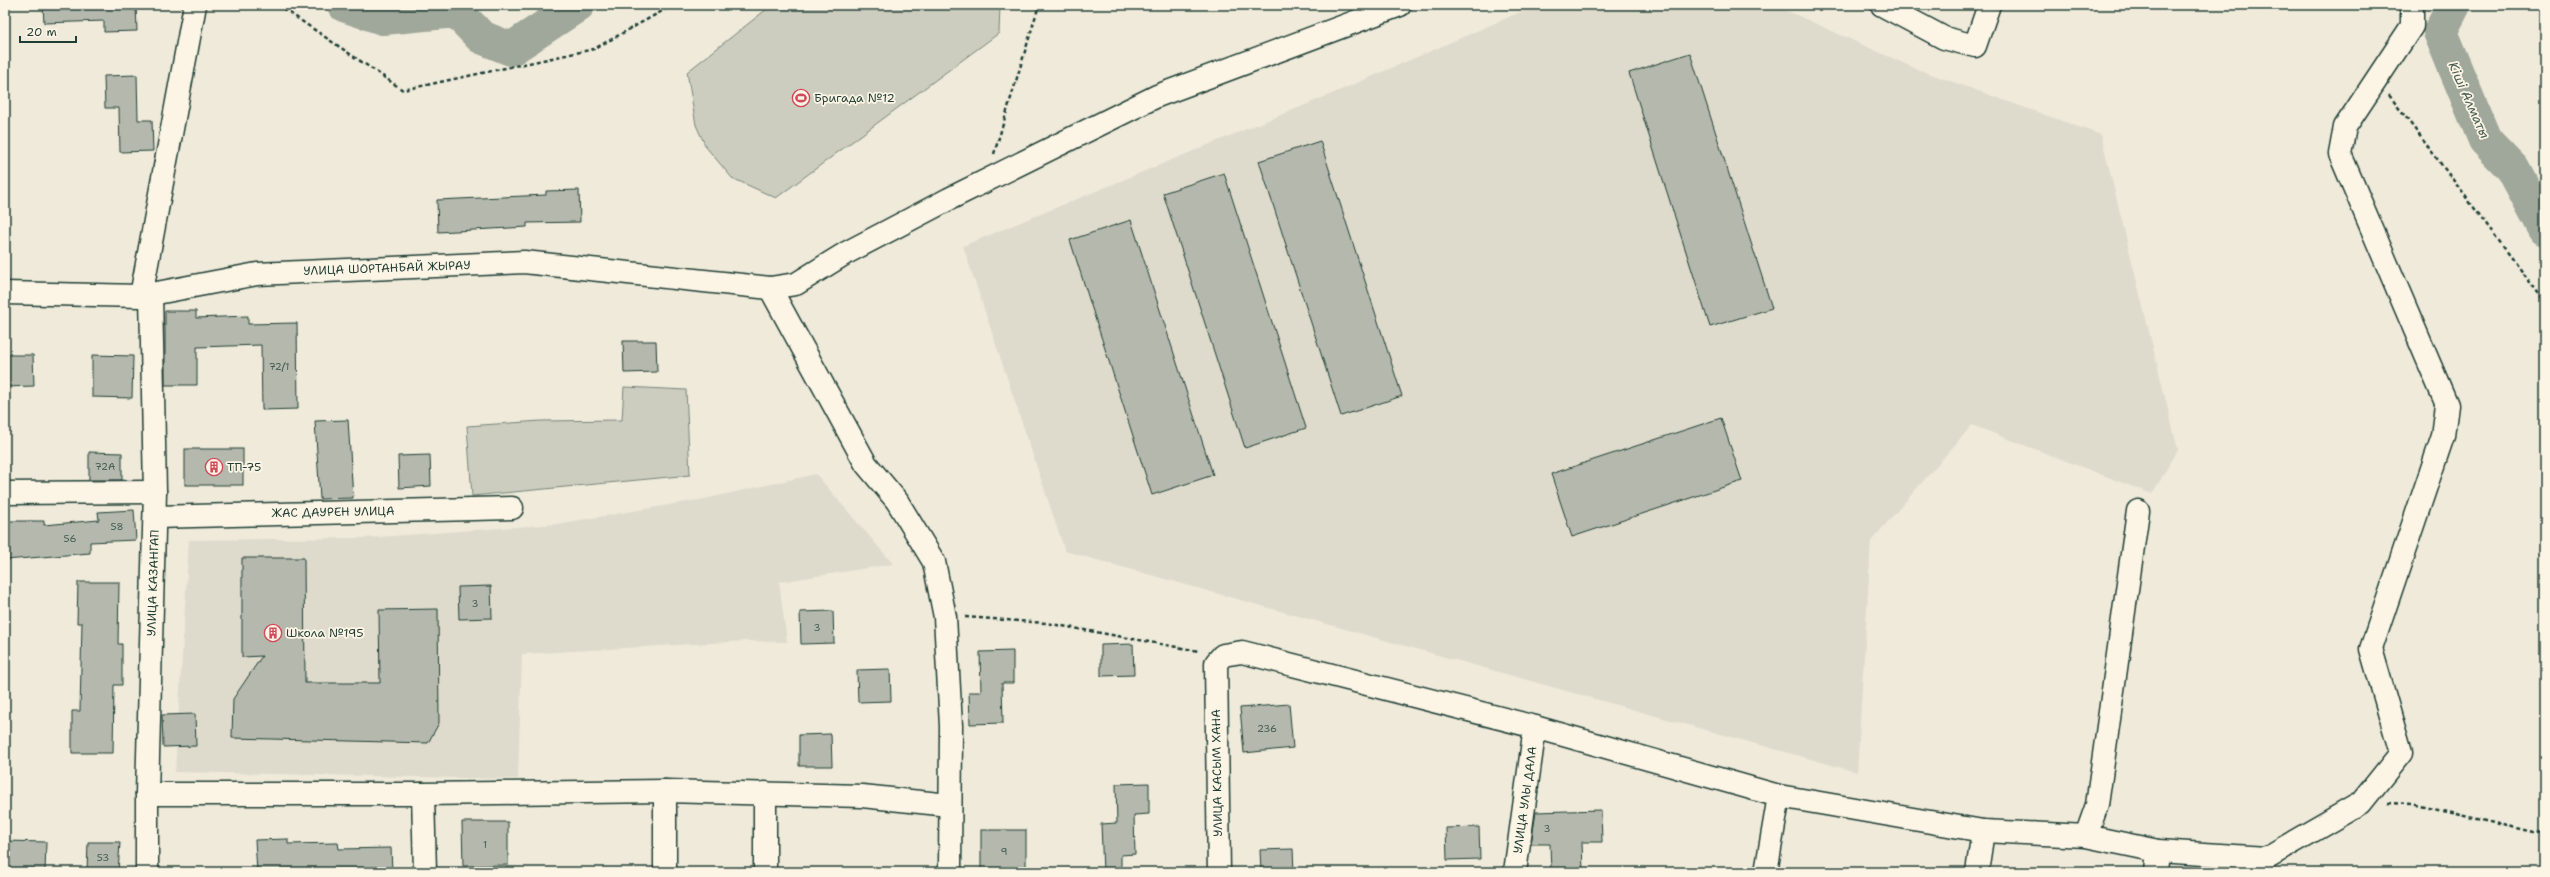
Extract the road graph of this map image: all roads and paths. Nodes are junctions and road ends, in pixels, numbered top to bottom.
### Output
1 (195, 5) edge
2 (278, 5) edge
3 (673, 5) edge
4 (1039, 5) edge
5 (1400, 5) edge
6 (1882, 5) edge
7 (1989, 5) edge
8 (2412, 5) edge
9 (2377, 79) junction
10 (985, 181) junction
11 (770, 288) junction
12 (5, 293) edge
13 (146, 295) junction
14 (2545, 302) edge
15 (155, 492) junction
16 (5, 493) edge
17 (512, 508) dead end
18 (2138, 511) dead end
19 (155, 517) junction
20 (945, 616) junction
21 (1219, 664) junction
22 (1535, 727) junction
23 (665, 791) junction
24 (765, 793) junction
25 (147, 794) junction
26 (423, 794) junction
27 (1779, 796) junction
28 (2361, 803) junction
29 (949, 805) junction
30 (2545, 829) edge
31 (1983, 830) junction
32 (2086, 836) junction
33 (2157, 862) edge
34 (147, 872) edge
35 (425, 872) edge
36 (665, 872) edge
37 (765, 872) edge
38 (950, 872) edge
39 (1219, 872) edge
40 (1515, 872) edge
41 (1766, 872) edge
42 (1978, 872) edge

1 - 13 street, УЛИЦА КАЗАНГАП
2 - 3 path
4 - 10 path
5 - 10 street, УЛИЦА ШОРТАНБАЙ ЖЫРАУ
6 - 7 street
8 - 9 street
9 - 14 path
9 - 28 street
10 - 11 street, УЛИЦА ШОРТАНБАЙ ЖЫРАУ
11 - 13 street, УЛИЦА ШОРТАНБАЙ ЖЫРАУ
11 - 20 street
12 - 13 street, УЛИЦА ШОРТАНБАЙ ЖЫРАУ
13 - 15 street, УЛИЦА КАЗАНГАП
15 - 16 street
15 - 19 street, УЛИЦА КАЗАНГАП
17 - 19 street, ЖАС ДАУРЕН УЛИЦА
18 - 32 street
19 - 25 street, УЛИЦА КАЗАНГАП
20 - 21 path
20 - 29 street
21 - 22 street
21 - 39 street, УЛИЦА КАСЫМ ХАНА
22 - 27 street
22 - 40 street, УЛИЦА УЛЫ ДАЛА
23 - 24 street
23 - 26 street
23 - 36 street
24 - 29 street
24 - 37 street
25 - 26 street
25 - 34 street, УЛИЦА КАЗАНГАП
26 - 35 street
27 - 31 street
27 - 41 street
28 - 30 path
28 - 33 street
29 - 38 street
31 - 32 street
31 - 42 street
32 - 33 street

